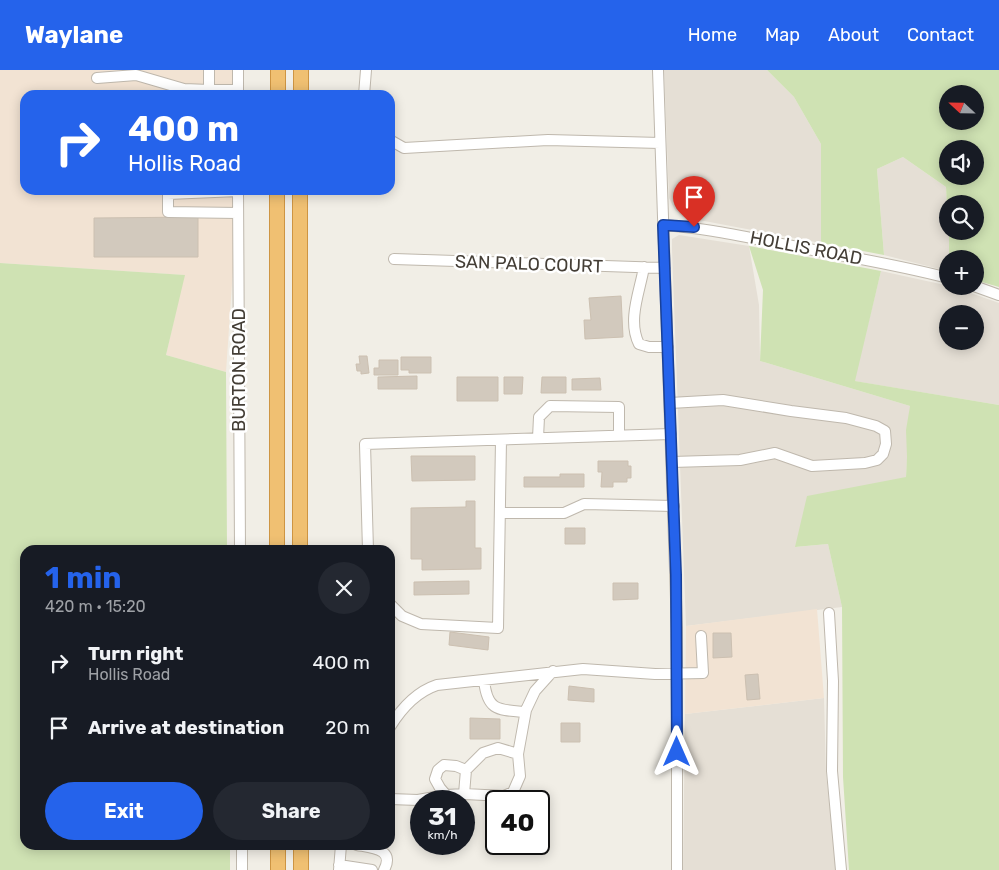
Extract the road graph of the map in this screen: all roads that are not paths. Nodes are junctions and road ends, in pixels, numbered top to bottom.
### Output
1 (209, 70) edge
2 (238, 70) edge
3 (278, 70) edge
4 (301, 70) edge
5 (366, 70) edge
6 (658, 70) edge
7 (96, 78) dead end
8 (209, 90) joint
9 (238, 90) edge
10 (278, 90) edge
11 (301, 90) edge
12 (364, 90) edge
13 (395, 143) edge
14 (660, 143) junction
15 (168, 195) edge
16 (238, 195) edge
17 (277, 195) edge
18 (300, 195) edge
19 (238, 213) junction
20 (663, 225) junction
21 (394, 260) dead end
22 (644, 267) junction
23 (665, 268) junction
24 (939, 276) edge
25 (984, 290) edge
26 (999, 295) edge
27 (668, 347) junction
28 (670, 403) junction
29 (671, 434) junction
30 (618, 436) junction
31 (538, 438) junction
32 (501, 440) junction
33 (672, 462) junction
34 (674, 506) junction
35 (500, 513) junction
36 (240, 545) edge
37 (278, 545) edge
38 (300, 545) edge
39 (368, 545) edge
40 (395, 609) edge
41 (829, 613) dead end
42 (701, 636) dead end
43 (553, 671) junction
44 (678, 674) junction
45 (484, 680) junction
46 (526, 712) junction
47 (395, 720) edge
48 (518, 754) junction
49 (466, 770) junction
50 (442, 790) edge
51 (464, 790) edge
52 (475, 795) edge
53 (395, 798) edge
54 (410, 799) edge
55 (242, 850) edge
56 (278, 850) edge
57 (301, 850) edge
58 (340, 850) edge
59 (377, 850) edge
60 (339, 868) edge
61 (242, 870) edge
62 (278, 870) edge
63 (301, 870) edge
64 (372, 870) edge
65 (384, 870) edge
66 (677, 870) edge
67 (841, 870) edge

1 - 8 street
2 - 9 street
3 - 10 highway
4 - 11 highway
5 - 12 street
6 - 14 street
7 - 8 street
13 - 14 street
14 - 20 street
15 - 19 street
16 - 19 street, BURTON ROAD
17 - 37 highway
18 - 38 highway
19 - 36 street, BURTON ROAD
20 - 23 street
20 - 24 street, HOLLIS ROAD
21 - 22 street, SAN PALO COURT
22 - 23 street, SAN PALO COURT
22 - 27 street
23 - 27 street
25 - 26 street
27 - 28 street
28 - 29 street
28 - 33 street
29 - 30 street
29 - 33 street
30 - 31 street
30 - 31 street
31 - 32 street
32 - 35 street
32 - 39 street
33 - 34 street
34 - 35 street
34 - 44 street
35 - 40 street
41 - 67 street
42 - 44 street
43 - 44 street
43 - 45 street
43 - 46 street
44 - 66 street
45 - 46 street
45 - 47 street
46 - 48 street
48 - 49 street
48 - 52 street
49 - 50 street
49 - 51 street
53 - 54 street
55 - 61 street
56 - 62 highway
57 - 63 highway
58 - 60 street
59 - 65 street
60 - 64 street

